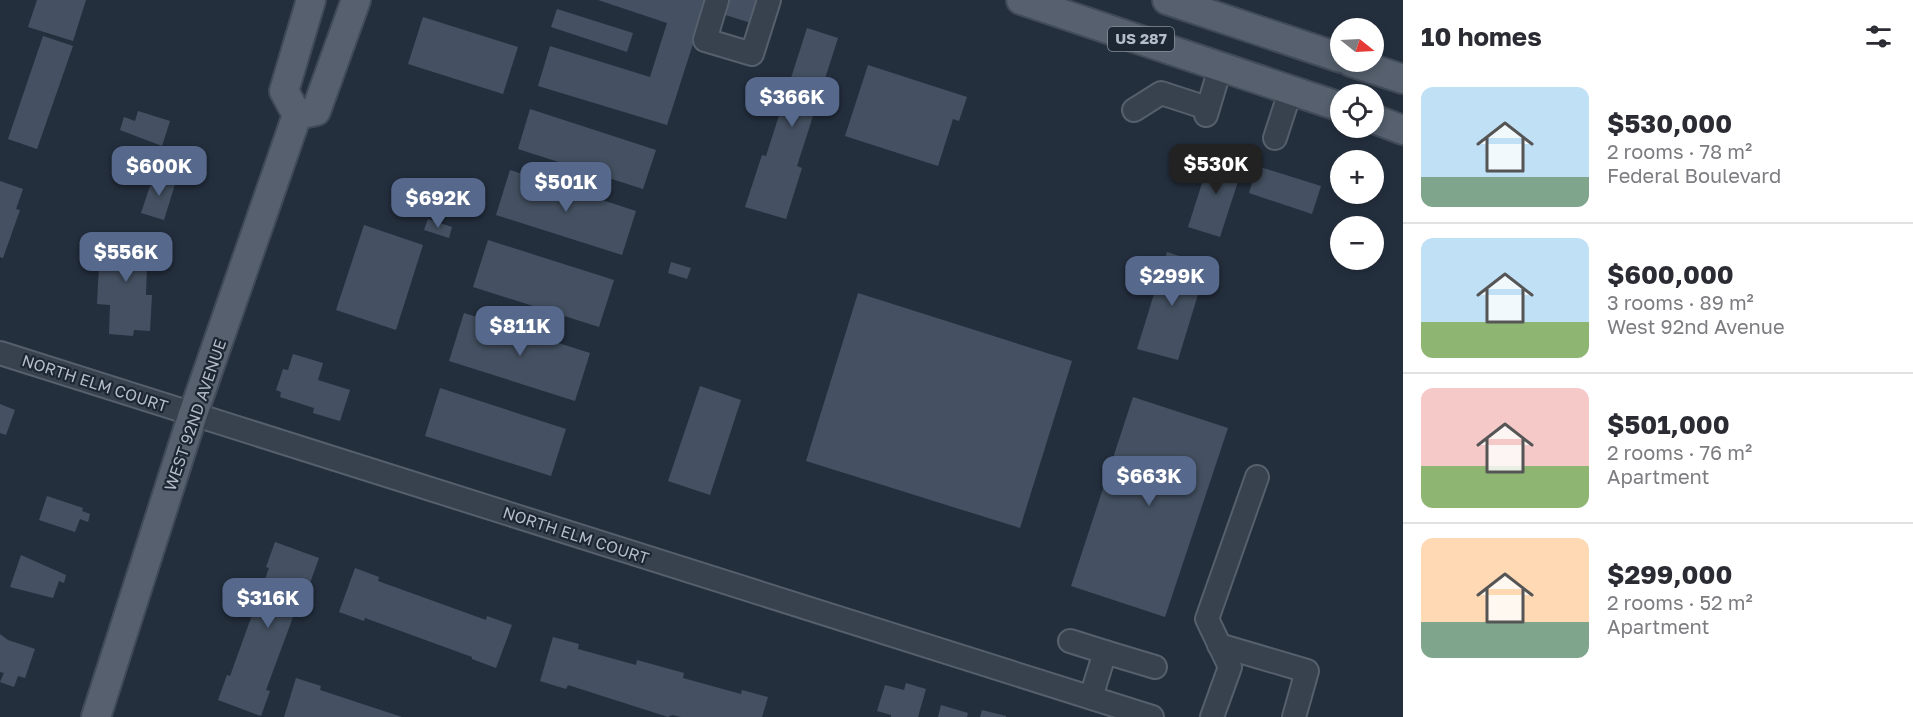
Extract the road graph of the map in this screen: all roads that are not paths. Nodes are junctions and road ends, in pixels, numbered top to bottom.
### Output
1 (310, 0) edge
2 (356, 0) edge
3 (717, 0) edge
4 (769, 0) edge
5 (1021, 0) edge
6 (1167, 0) edge
7 (1330, 54) edge
8 (1221, 65) junction
9 (1382, 72) edge
10 (1403, 79) edge
11 (1291, 89) junction
12 (1330, 103) edge
13 (1134, 110) dead end
14 (297, 114) junction
15 (1384, 123) edge
16 (1403, 130) edge
17 (1275, 138) dead end
18 (0, 353) edge
19 (193, 414) junction
20 (1257, 477) dead end
21 (1070, 641) dead end
22 (1219, 645) junction
23 (1105, 652) junction
24 (1155, 667) dead end
25 (1091, 698) junction
26 (96, 717) edge
27 (1152, 717) edge
28 (1212, 717) edge
29 (1294, 717) edge

1 - 14 main road
2 - 14 main road
3 - 4 street
5 - 8 main road, US 287
6 - 7 main road, US 287
8 - 11 main road, US 287
8 - 13 street
9 - 10 main road
11 - 12 main road, US 287
11 - 17 street
14 - 19 main road, WEST 92ND AVENUE
15 - 16 main road
18 - 19 street, NORTH ELM COURT
19 - 25 street, NORTH ELM COURT
19 - 26 main road, WEST 92ND AVENUE
20 - 22 street
21 - 23 street
22 - 28 street
22 - 29 street
23 - 24 street
23 - 25 street
25 - 27 street, NORTH ELM COURT

